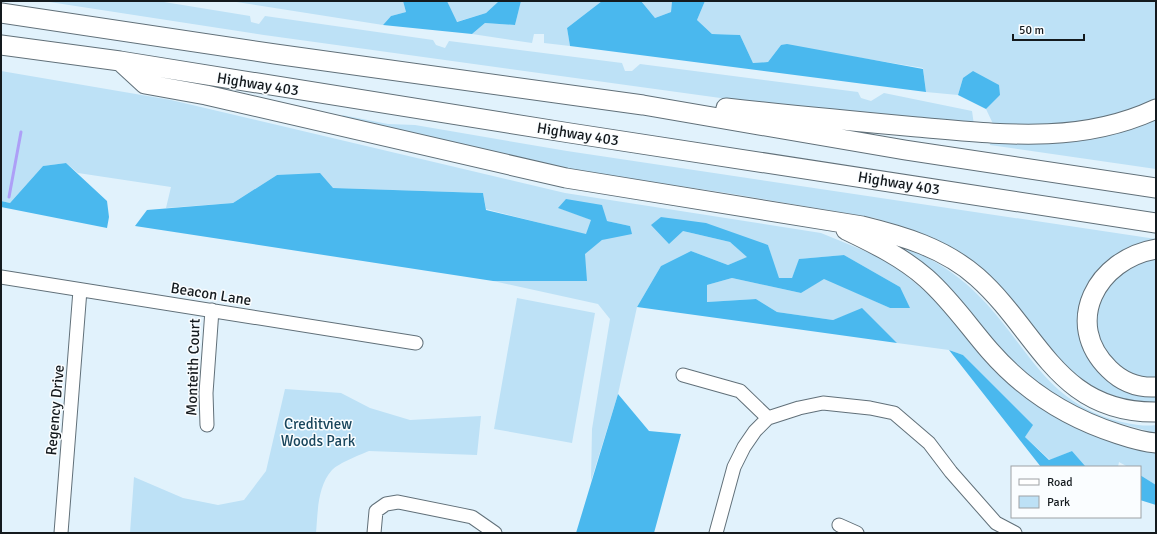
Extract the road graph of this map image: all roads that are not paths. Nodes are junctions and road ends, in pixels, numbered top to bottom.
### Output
1 (1, 12) edge
2 (1, 45) edge
3 (120, 61) junction
4 (643, 106) junction
5 (1156, 109) edge
6 (1156, 188) edge
7 (827, 221) junction
8 (1156, 223) edge
9 (1156, 249) edge
10 (1, 277) edge
11 (80, 290) junction
12 (212, 310) junction
13 (416, 343) dead end
14 (683, 375) dead end
15 (1156, 388) edge
16 (1156, 412) edge
17 (768, 418) junction
18 (207, 425) dead end
19 (1156, 443) edge
20 (839, 525) dead end
21 (994, 528) edge
22 (61, 533) edge
23 (374, 533) edge
24 (495, 533) edge
25 (716, 533) edge
26 (857, 533) edge
27 (1015, 533) edge

1 - 4 highway
2 - 3 highway, Highway 403
3 - 7 highway
3 - 8 highway, Highway 403
4 - 5 highway
4 - 6 highway
7 - 16 highway
7 - 19 highway
9 - 15 highway
10 - 11 street, Beacon Lane
11 - 12 street, Beacon Lane
11 - 22 street, Regency Drive
12 - 13 street, Beacon Lane
12 - 18 street, Monteith Court
14 - 17 street
17 - 21 street
17 - 25 street
20 - 26 street
21 - 27 street
23 - 24 street

